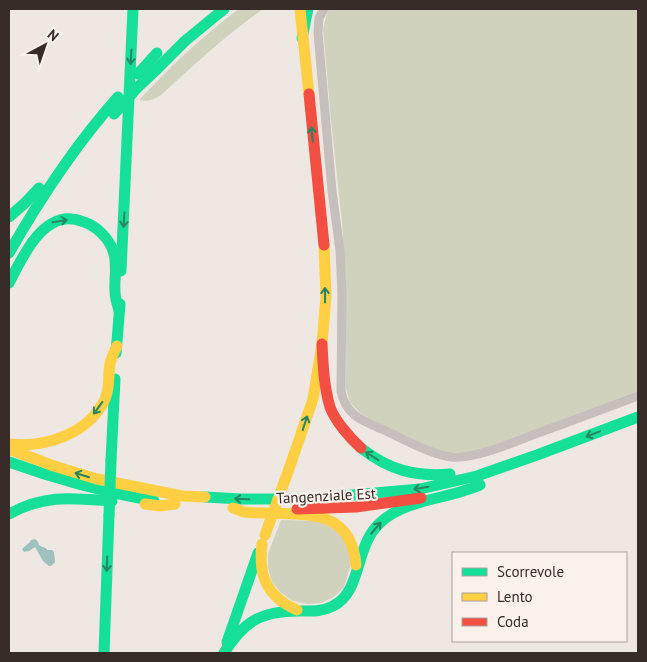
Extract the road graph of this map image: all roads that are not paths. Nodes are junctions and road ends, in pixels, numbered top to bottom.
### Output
1 (133, 9) edge
2 (209, 9) edge
3 (224, 9) edge
4 (300, 9) edge
5 (308, 9) edge
6 (324, 9) edge
7 (302, 38) junction
8 (110, 112) junction
9 (9, 217) edge
10 (9, 253) edge
11 (9, 273) edge
12 (9, 284) edge
13 (119, 311) junction
14 (322, 344) junction
15 (117, 346) junction
16 (638, 396) edge
17 (638, 417) edge
18 (638, 428) edge
19 (9, 444) edge
20 (9, 449) edge
21 (537, 455) junction
22 (9, 462) edge
23 (480, 485) junction
24 (175, 504) junction
25 (233, 508) junction
26 (9, 514) edge
27 (263, 539) junction
28 (356, 572) junction
29 (301, 611) junction
30 (104, 653) edge
31 (224, 653) edge

1 -> 13 main road
2 - 8 main road, bridge
3 - 8 main road, bridge
4 - 7 main road
5 - 7 main road
6 - 16 street
14 -> 7 main road
8 - 9 main road
8 - 10 main road
8 - 11 main road
12 -> 13 main road
13 - 15 main road
21 -> 14 main road
27 -> 14 main road, bridge
15 -> 19 main road
15 -> 30 main road, bridge
17 -> 21 main road, Tangenziale Est
18 - 23 main road, Tangenziale Est
21 -> 20 main road, Tangenziale Est
22 - 24 main road, Tangenziale Est
23 - 25 main road, Tangenziale Est
28 -> 23 main road
24 - 25 main road, Tangenziale Est
24 - 26 main road
25 - 28 main road
27 - 29 main road
27 - 31 main road
28 - 29 main road
29 - 31 main road

